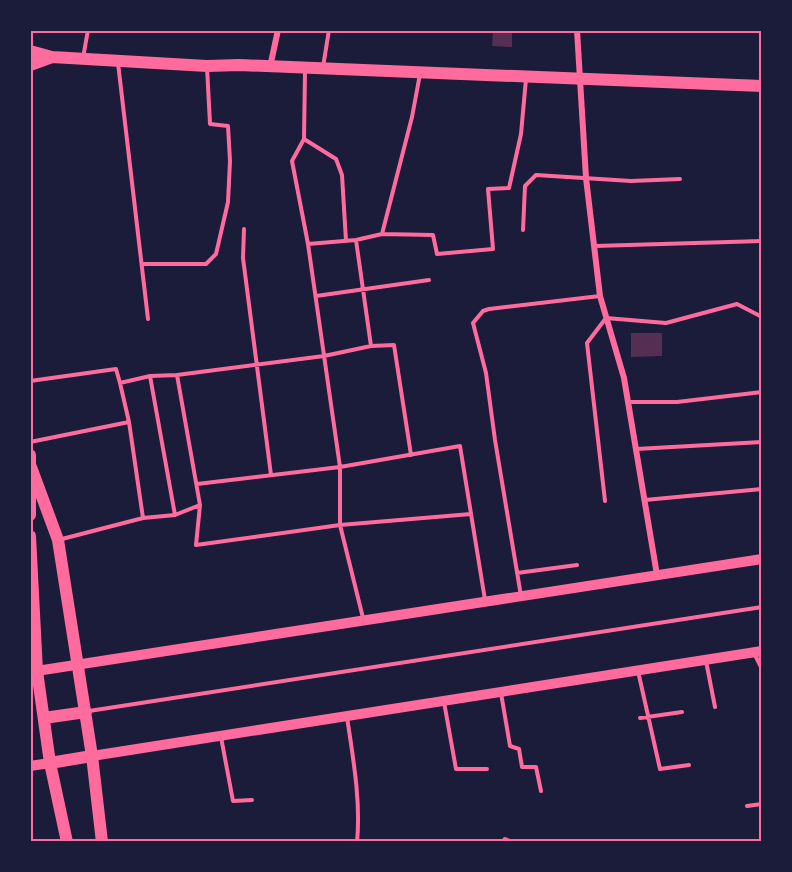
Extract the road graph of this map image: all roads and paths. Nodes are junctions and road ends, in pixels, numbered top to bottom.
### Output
1 (88, 30) edge
2 (279, 30) edge
3 (330, 30) edge
4 (577, 30) edge
5 (30, 51) edge
6 (52, 57) junction
7 (83, 59) junction
8 (118, 60) junction
9 (30, 65) edge
10 (207, 66) junction
11 (270, 67) junction
12 (305, 68) junction
13 (323, 68) junction
14 (421, 72) junction
15 (526, 76) junction
16 (579, 78) junction
17 (762, 86) edge
18 (304, 139) junction
19 (586, 178) junction
20 (680, 179) dead end
21 (244, 229) dead end
22 (523, 230) dead end
23 (382, 234) junction
24 (356, 240) junction
25 (346, 241) junction
26 (762, 241) edge
27 (308, 244) junction
28 (594, 246) junction
29 (143, 264) junction
30 (429, 280) dead end
31 (363, 290) junction
32 (315, 296) junction
33 (600, 296) junction
34 (762, 310) edge
35 (760, 315) edge
36 (606, 318) junction
37 (148, 319) dead end
38 (371, 346) junction
39 (324, 357) junction
40 (257, 365) junction
41 (177, 375) junction
42 (150, 376) junction
43 (30, 381) edge
44 (120, 383) junction
45 (762, 392) edge
46 (628, 402) junction
47 (129, 422) junction
48 (30, 442) edge
49 (762, 442) edge
50 (636, 449) junction
51 (411, 454) junction
52 (30, 461) edge
53 (340, 466) junction
54 (271, 475) junction
55 (197, 484) junction
56 (762, 489) edge
57 (645, 500) junction
58 (605, 501) dead end
59 (200, 505) junction
60 (471, 514) junction
61 (30, 515) edge
62 (175, 515) junction
63 (143, 518) junction
64 (340, 525) junction
65 (30, 536) edge
66 (58, 540) junction
67 (762, 559) edge
68 (577, 565) dead end
69 (518, 573) junction
70 (657, 575) junction
71 (521, 597) junction
72 (486, 603) junction
73 (762, 607) edge
74 (364, 622) junction
75 (758, 652) edge
76 (706, 660) junction
77 (78, 665) junction
78 (762, 669) edge
79 (638, 671) junction
80 (34, 672) edge
81 (501, 692) junction
82 (444, 701) junction
83 (715, 706) dead end
84 (86, 712) junction
85 (682, 712) dead end
86 (346, 716) junction
87 (647, 717) junction
88 (44, 718) junction
89 (640, 718) dead end
90 (221, 736) junction
91 (92, 756) junction
92 (50, 763) junction
93 (689, 765) dead end
94 (30, 766) edge
95 (487, 769) dead end
96 (541, 791) dead end
97 (252, 801) dead end
98 (762, 804) edge
99 (747, 806) dead end
100 (67, 842) edge
101 (102, 842) edge
102 (357, 842) edge
103 (502, 842) edge
104 (512, 842) edge

1 - 7 lane
2 - 11 street
3 - 13 lane
4 - 16 street
5 - 6 main road
6 - 7 main road
6 - 9 main road
7 - 8 main road
8 - 10 main road
8 - 29 lane
10 - 11 main road
10 - 29 lane
11 - 12 main road
12 - 13 main road
12 - 18 lane
13 - 14 main road
14 - 15 main road
14 - 23 lane
15 - 16 main road
15 - 23 lane
16 - 17 main road
16 - 19 street
18 - 25 lane
18 - 27 lane
19 - 20 lane
19 - 22 lane
19 - 28 street
21 - 40 lane
23 - 24 lane
24 - 25 lane
24 - 31 lane
25 - 27 lane
26 - 28 lane
27 - 32 lane
28 - 33 street
29 - 37 lane
30 - 31 lane
31 - 32 lane
31 - 38 lane
32 - 39 lane
33 - 36 street
33 - 69 lane
34 - 35 lane
35 - 36 lane
36 - 46 street
36 - 58 lane
38 - 39 lane
38 - 51 lane
39 - 40 lane
39 - 53 lane
40 - 41 lane
40 - 54 lane
41 - 42 lane
41 - 55 lane
42 - 44 lane
42 - 62 lane
43 - 44 lane
44 - 47 lane
45 - 46 lane
46 - 50 street
47 - 48 lane
47 - 63 lane
49 - 50 lane
50 - 57 street
51 - 53 lane
51 - 60 lane
52 - 61 main road
52 - 66 main road
53 - 54 lane
53 - 64 lane
54 - 55 lane
55 - 59 lane
56 - 57 lane
57 - 70 street
59 - 62 lane
59 - 64 lane
60 - 64 lane
60 - 72 lane
62 - 63 lane
63 - 66 lane
64 - 74 lane
65 - 80 main road
66 - 77 main road
67 - 70 street
68 - 69 lane
69 - 71 lane
70 - 71 street
71 - 72 street
72 - 74 street
73 - 84 lane
74 - 77 street
75 - 76 street
75 - 78 lane
76 - 79 street
76 - 83 lane
77 - 80 street
77 - 84 main road
79 - 81 street
79 - 87 lane
80 - 88 main road
81 - 82 street
81 - 96 lane
82 - 86 street
82 - 95 lane
84 - 88 main road
84 - 91 main road
85 - 87 lane
86 - 90 street
86 - 102 lane
87 - 89 lane
87 - 93 lane
88 - 92 main road
90 - 91 street
90 - 97 lane
91 - 92 main road
91 - 101 main road
92 - 94 street
92 - 100 main road
98 - 99 lane
103 - 104 lane

